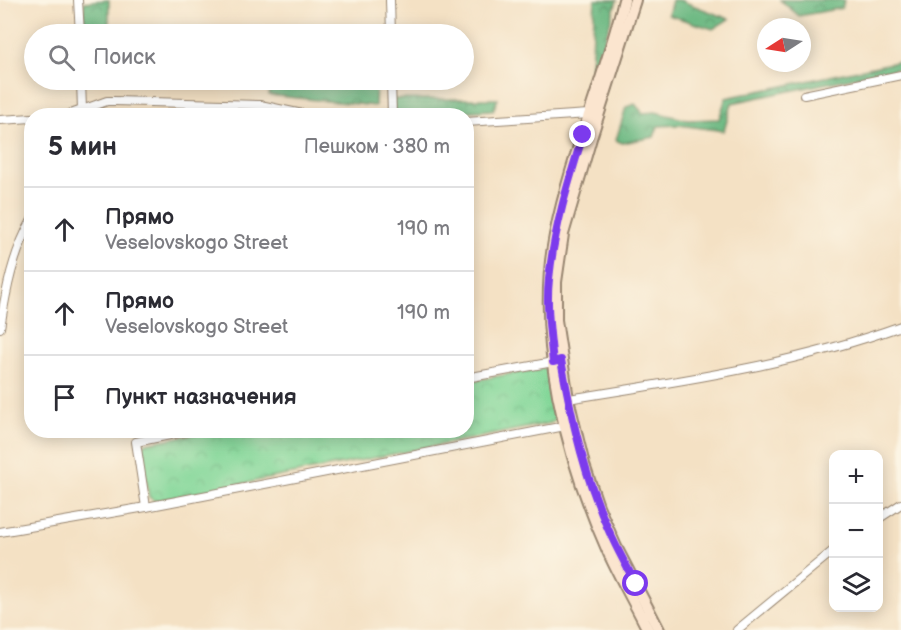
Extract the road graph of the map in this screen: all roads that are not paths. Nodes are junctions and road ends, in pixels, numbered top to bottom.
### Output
1 (78, 0) edge
2 (390, 0) edge
3 (624, 0) edge
4 (635, 0) edge
5 (79, 24) edge
6 (391, 24) edge
7 (901, 75) edge
8 (81, 90) edge
9 (391, 90) edge
10 (804, 95) dead end
11 (82, 108) edge
12 (92, 108) edge
13 (274, 108) edge
14 (392, 108) edge
15 (594, 116) junction
16 (24, 118) edge
17 (0, 120) edge
18 (474, 122) edge
19 (24, 236) edge
20 (901, 326) edge
21 (0, 327) edge
22 (557, 361) junction
23 (474, 377) edge
24 (568, 399) junction
25 (569, 425) junction
26 (155, 438) edge
27 (901, 504) edge
28 (146, 507) junction
29 (883, 516) edge
30 (0, 532) edge
31 (829, 554) edge
32 (648, 630) edge
33 (659, 630) edge
34 (737, 630) edge

1 - 5 street
2 - 6 street
3 - 15 main road
4 - 15 main road
7 - 10 street
8 - 11 street
9 - 14 street
12 - 13 street
15 - 18 street
15 - 22 main road
16 - 17 street
19 - 21 street
20 - 24 street
22 - 23 street
22 - 24 main road
22 - 25 main road
24 - 25 main road
25 - 28 street
25 - 32 main road
25 - 33 main road
26 - 28 street
27 - 29 street
28 - 30 street
31 - 34 street

